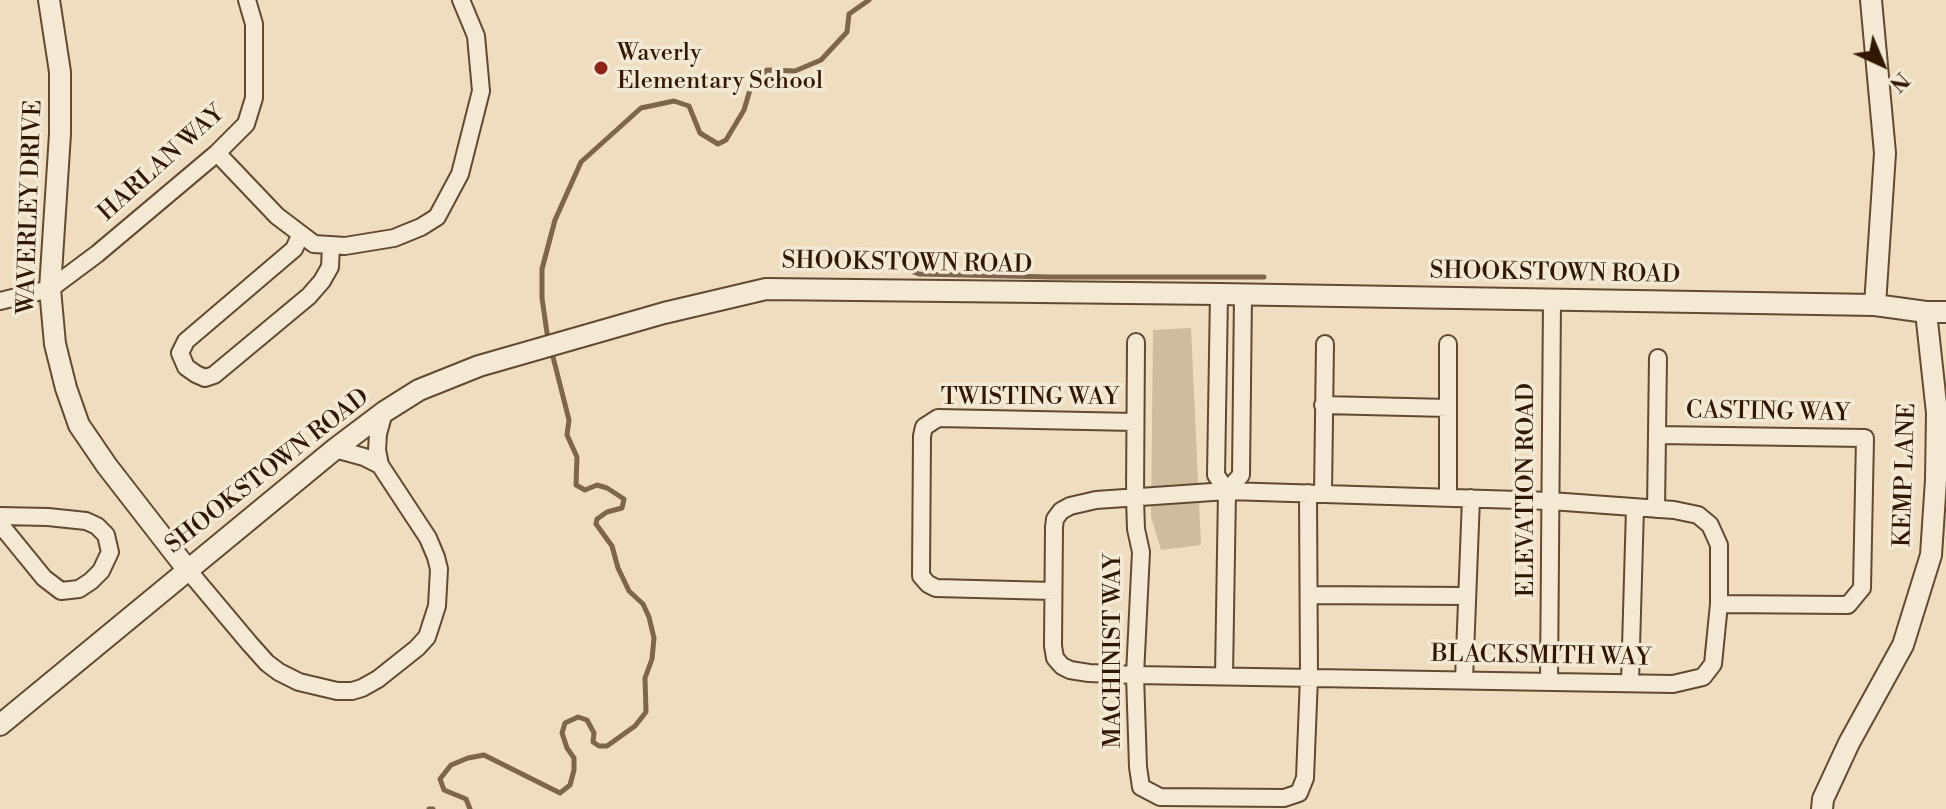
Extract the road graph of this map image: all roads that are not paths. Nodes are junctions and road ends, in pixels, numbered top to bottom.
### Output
1 (49, 0) edge
2 (247, 0) edge
3 (461, 0) edge
4 (1871, 0) edge
5 (217, 153) junction
6 (301, 234) junction
7 (331, 245) junction
8 (50, 289) junction
9 (1219, 294) junction
10 (1243, 294) junction
11 (1552, 300) junction
12 (0, 301) edge
13 (1875, 305) junction
14 (1936, 312) edge
15 (1136, 342) dead end
16 (1325, 344) dead end
17 (1448, 344) dead end
18 (1658, 358) dead end
19 (1323, 405) junction
20 (1448, 408) junction
21 (384, 412) junction
22 (1135, 422) junction
23 (1657, 435) junction
24 (335, 449) junction
25 (380, 465) junction
26 (1941, 480) edge
27 (1227, 491) junction
28 (1316, 493) junction
29 (1448, 497) junction
30 (1135, 498) junction
31 (1471, 498) junction
32 (1551, 501) junction
33 (1635, 508) junction
34 (1656, 509) junction
35 (0, 516) edge
36 (0, 524) edge
37 (187, 569) junction
38 (1053, 591) junction
39 (1309, 595) junction
40 (1467, 596) junction
41 (1719, 604) junction
42 (1135, 675) junction
43 (1224, 676) junction
44 (1309, 677) junction
45 (1464, 680) junction
46 (1549, 682) junction
47 (1630, 682) junction
48 (0, 725) edge
49 (1822, 809) edge

1 - 8 street, WAVERLEY DRIVE
2 - 5 street, HARLAN WAY
3 - 7 street
4 - 13 street
5 - 6 street
5 - 8 street, HARLAN WAY
6 - 7 street
6 - 7 street
8 - 12 street
8 - 37 street, WAVERLEY DRIVE
9 - 10 street, SHOOKSTOWN ROAD
9 - 21 street, SHOOKSTOWN ROAD
9 - 27 street
10 - 11 street, SHOOKSTOWN ROAD
10 - 27 street
11 - 13 street, SHOOKSTOWN ROAD
11 - 32 street, ELEVATION ROAD
13 - 14 street, SHOOKSTOWN ROAD
14 - 26 street, KEMP LANE
15 - 22 street, MACHINIST WAY
16 - 19 street, MACHINIST WAY
17 - 20 street
18 - 23 street
19 - 20 street
19 - 28 street, MACHINIST WAY
20 - 29 street
21 - 24 street, SHOOKSTOWN ROAD
21 - 25 street
22 - 30 street, MACHINIST WAY
22 - 38 street, TWISTING WAY
23 - 34 street
23 - 41 street, CASTING WAY
24 - 25 street
24 - 37 street, SHOOKSTOWN ROAD
25 - 37 street
26 - 49 street, KEMP LANE
27 - 28 street, BLACKSMITH WAY
27 - 30 street, BLACKSMITH WAY
27 - 43 street
28 - 29 street, BLACKSMITH WAY
28 - 39 street, MACHINIST WAY
29 - 31 street, BLACKSMITH WAY
30 - 38 street, BLACKSMITH WAY
30 - 42 street, MACHINIST WAY
31 - 32 street, BLACKSMITH WAY
31 - 40 street
32 - 33 street, BLACKSMITH WAY
32 - 46 street, ELEVATION ROAD
33 - 34 street, BLACKSMITH WAY
33 - 47 street
34 - 41 street, BLACKSMITH WAY
35 - 36 street
37 - 48 street, SHOOKSTOWN ROAD
38 - 42 street, BLACKSMITH WAY
39 - 40 street
39 - 44 street, MACHINIST WAY
40 - 45 street
41 - 47 street, BLACKSMITH WAY
42 - 43 street, BLACKSMITH WAY
42 - 44 street, MACHINIST WAY
43 - 44 street, BLACKSMITH WAY
44 - 45 street, BLACKSMITH WAY
45 - 46 street, BLACKSMITH WAY
46 - 47 street, BLACKSMITH WAY

